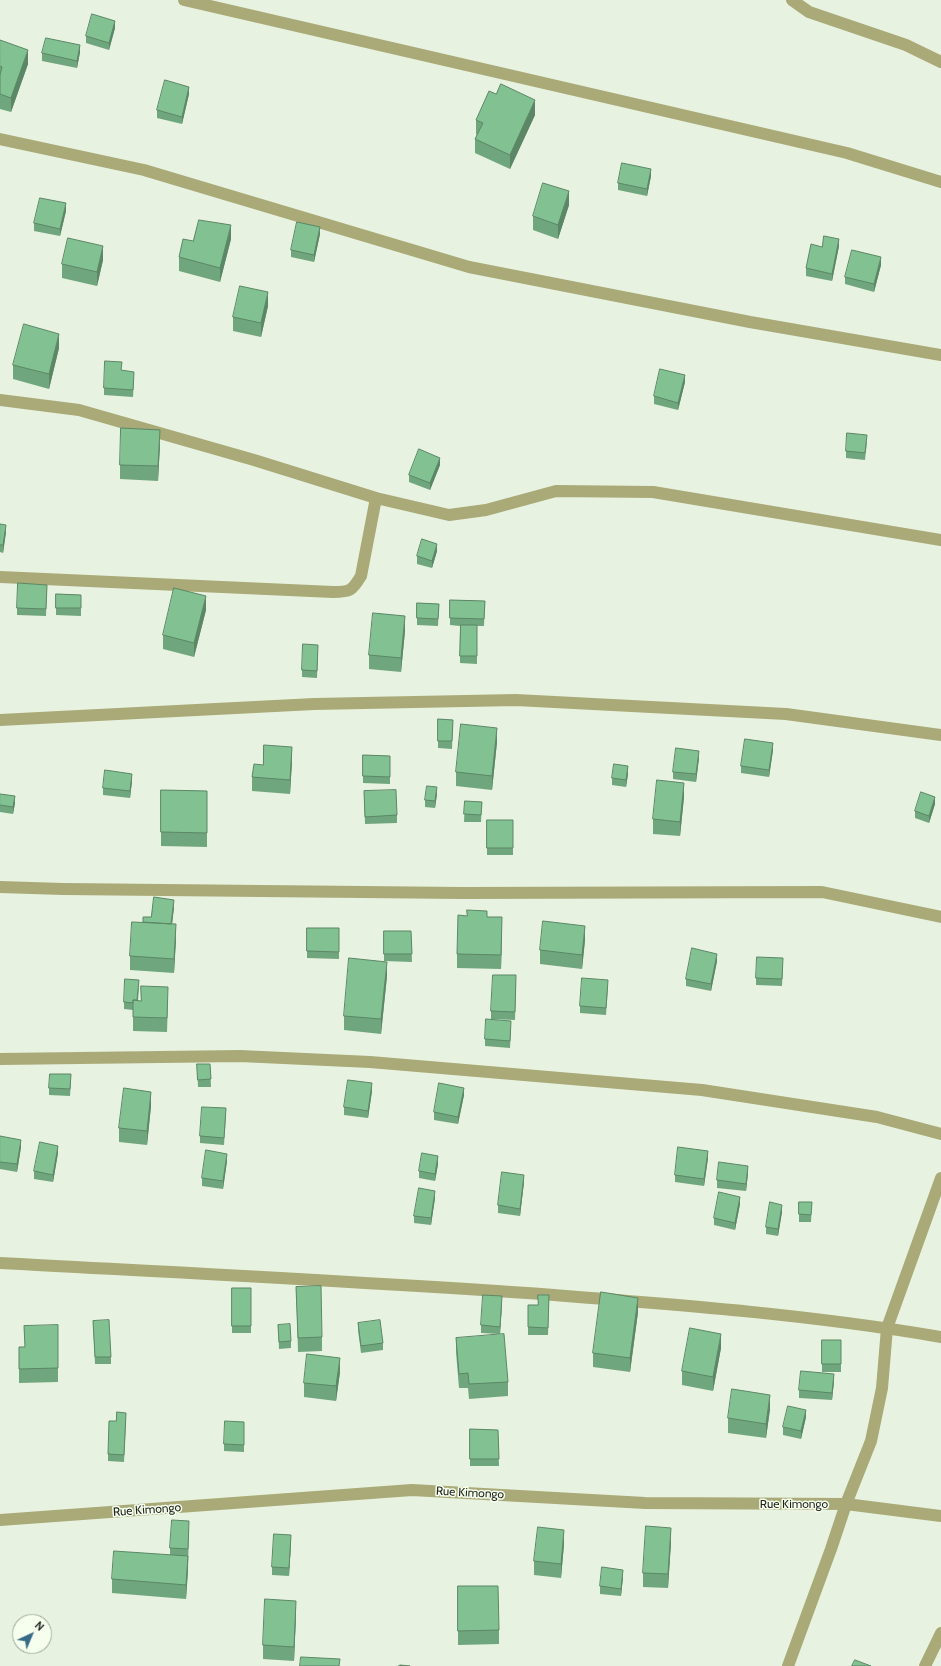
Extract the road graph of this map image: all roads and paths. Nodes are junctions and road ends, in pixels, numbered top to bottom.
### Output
1 (184, 0) edge
2 (792, 0) edge
3 (941, 62) edge
4 (0, 139) edge
5 (941, 182) edge
6 (941, 355) edge
7 (0, 400) edge
8 (376, 498) junction
9 (941, 540) edge
10 (0, 577) edge
11 (0, 720) edge
12 (941, 735) edge
13 (0, 887) edge
14 (941, 917) edge
15 (0, 1059) edge
16 (941, 1134) edge
17 (941, 1178) edge
18 (0, 1263) edge
19 (887, 1328) junction
20 (941, 1337) edge
21 (846, 1504) junction
22 (941, 1516) edge
23 (0, 1520) edge
24 (941, 1633) edge
25 (788, 1666) edge
26 (925, 1666) edge

1 - 5 street
2 - 3 street
4 - 6 street
7 - 8 street
8 - 9 street
8 - 10 street
11 - 12 street
13 - 14 street
15 - 16 street
17 - 19 street
18 - 19 street
19 - 20 street
19 - 21 street
21 - 22 street, Rue Kimongo
21 - 23 street, Rue Kimongo
21 - 25 street
24 - 26 street

